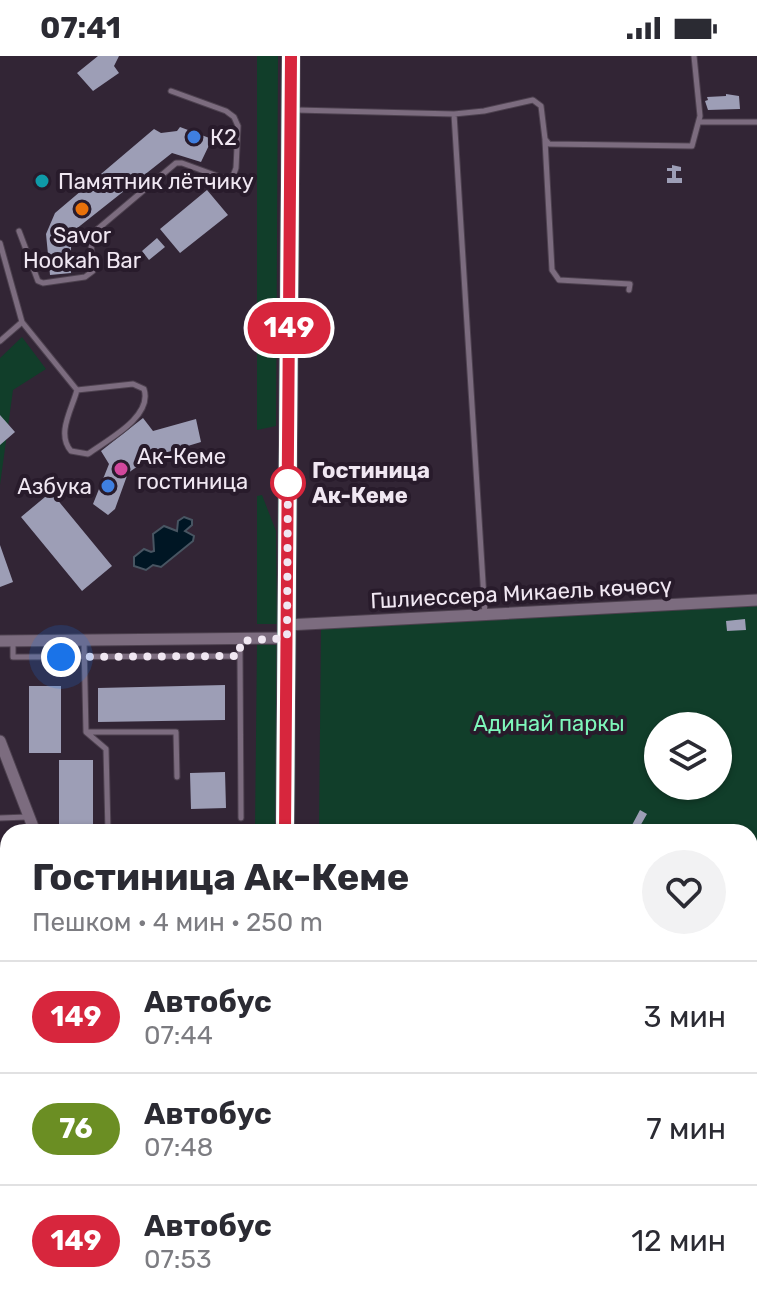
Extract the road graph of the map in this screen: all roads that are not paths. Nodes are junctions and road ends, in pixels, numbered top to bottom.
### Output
1 (291, 56) edge
2 (694, 56) edge
3 (171, 91) dead end
4 (291, 110) junction
5 (454, 114) junction
6 (699, 122) junction
7 (757, 122) edge
8 (545, 139) junction
9 (19, 231) dead end
10 (0, 243) edge
11 (629, 290) dead end
12 (22, 322) junction
13 (0, 341) edge
14 (77, 390) junction
15 (757, 600) edge
16 (485, 615) junction
17 (287, 631) junction
18 (6, 641) edge
19 (84, 641) junction
20 (240, 641) junction
21 (240, 656) junction
22 (85, 657) junction
23 (86, 732) junction
24 (0, 741) edge
25 (177, 777) dead end
26 (29, 817) junction
27 (0, 818) edge
28 (241, 818) dead end
29 (32, 824) edge
30 (108, 824) edge
31 (285, 824) edge

1 - 4 main road
2 - 6 lane
3 - 9 lane
4 - 5 lane
4 - 17 main road
5 - 8 lane
5 - 16 lane
6 - 7 lane
6 - 8 lane
8 - 11 lane
10 - 12 lane
12 - 13 lane
12 - 14 lane
14 - 14 lane
15 - 16 street, Гшлиессера Микаель көчөсү
16 - 17 street, Гшлиессера Микаель көчөсү
17 - 20 street, Гшлиессера Микаель көчөсү
17 - 31 main road
18 - 19 street, Гшлиессера Микаель көчөсү
18 - 22 lane
19 - 20 street, Гшлиессера Микаель көчөсү
19 - 22 lane
20 - 21 lane
21 - 22 lane
21 - 28 lane
22 - 23 lane
23 - 25 lane
23 - 30 lane
24 - 26 street
26 - 27 lane
26 - 29 street

